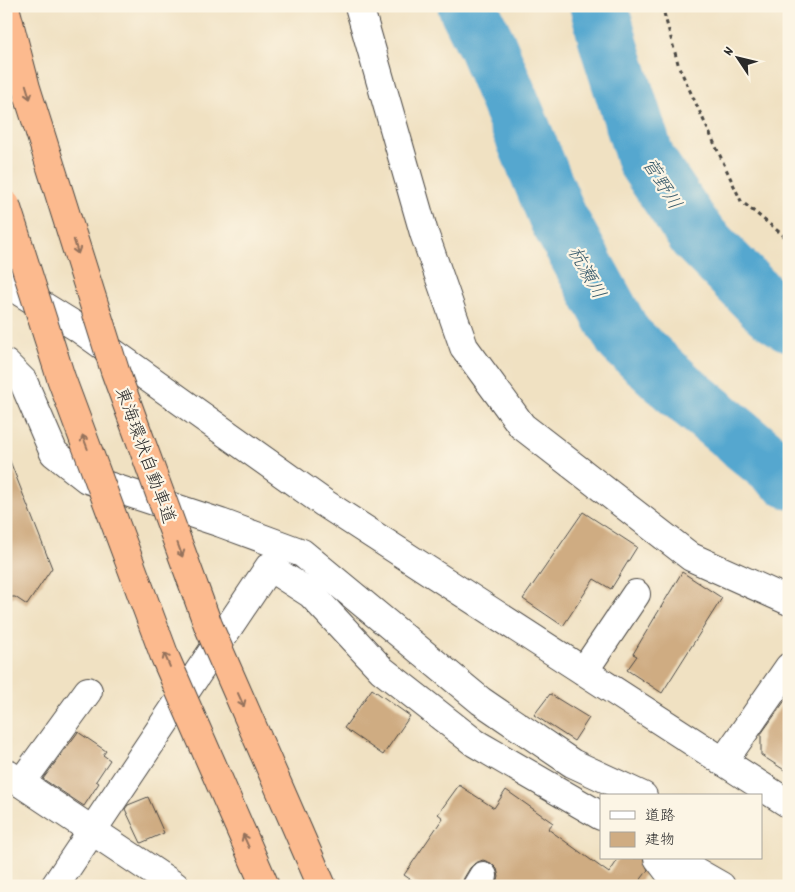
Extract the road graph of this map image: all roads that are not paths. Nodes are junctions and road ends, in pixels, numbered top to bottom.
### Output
1 (359, 6) edge
2 (6, 11) edge
3 (6, 205) edge
4 (6, 283) edge
5 (6, 364) edge
6 (636, 594) dead end
7 (789, 601) edge
8 (789, 667) edge
9 (584, 671) junction
10 (88, 691) dead end
11 (723, 762) junction
12 (14, 778) edge
13 (639, 794) edge
14 (789, 804) edge
15 (600, 815) edge
16 (92, 831) junction
17 (663, 860) edge
18 (675, 860) edge
19 (699, 876) edge
20 (55, 886) edge
21 (175, 886) edge
22 (265, 886) edge
23 (322, 886) edge

1 - 7 street
2 -> 23 highway, 東海環状自動車道, bridge
22 -> 3 highway, bridge
4 - 9 street
5 - 13 street
6 - 9 street
8 - 11 street
9 - 11 street
10 - 12 street
11 - 14 street
12 - 16 street
15 - 16 street
16 - 20 street
16 - 21 street
17 - 19 street
18 - 19 street

